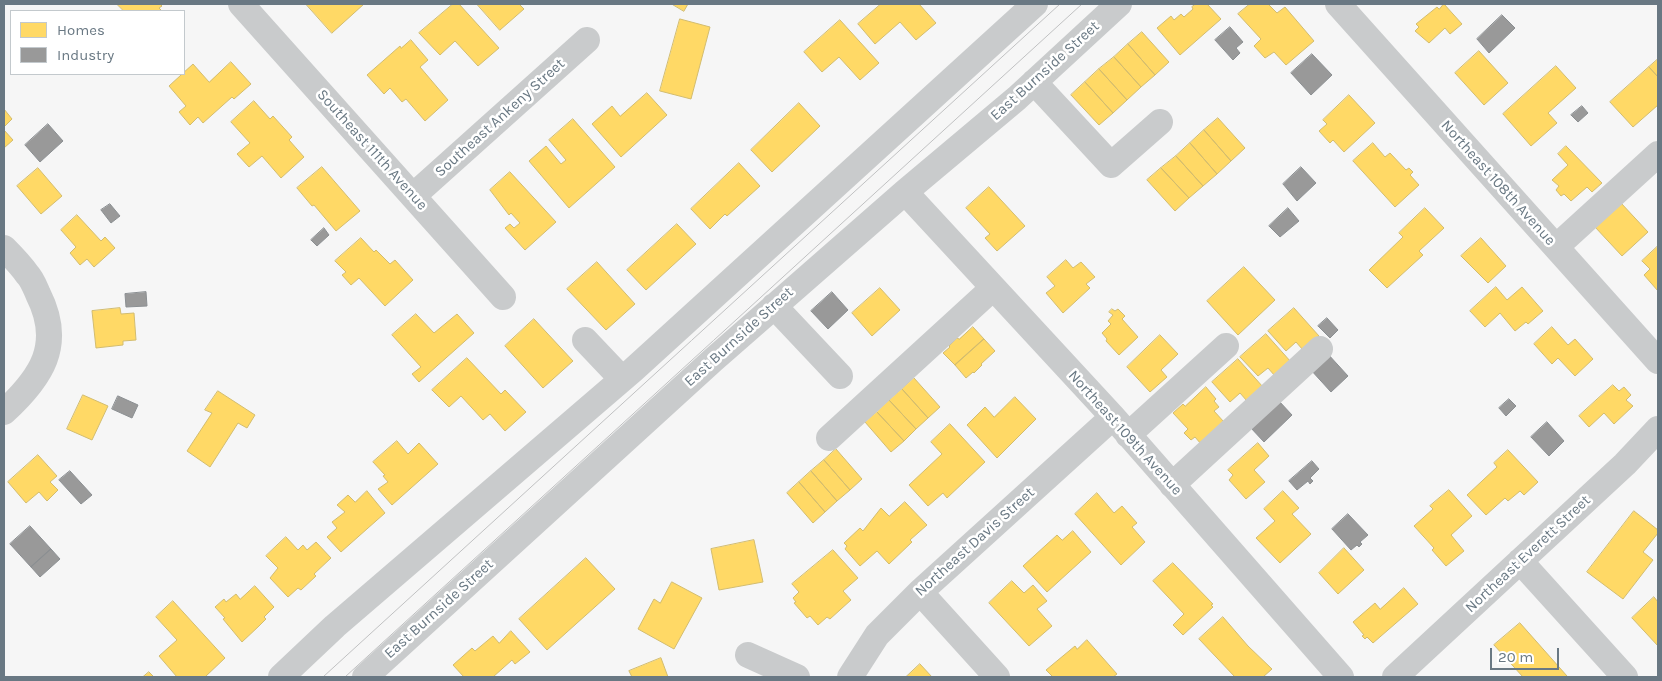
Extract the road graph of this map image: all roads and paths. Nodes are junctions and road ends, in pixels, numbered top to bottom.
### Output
1 (241, 4) edge
2 (1035, 4) edge
3 (1119, 4) edge
4 (1338, 4) edge
5 (587, 40) dead end
6 (1034, 82) junction
7 (1160, 122) dead end
8 (1658, 154) edge
9 (905, 192) junction
10 (413, 196) junction
11 (1556, 247) junction
12 (4, 248) edge
13 (993, 288) junction
14 (503, 297) dead end
15 (774, 306) junction
16 (585, 340) dead end
17 (1226, 346) dead end
18 (1320, 349) dead end
19 (1658, 361) edge
20 (840, 376) dead end
21 (622, 379) junction
22 (4, 412) edge
23 (1120, 426) junction
24 (1658, 429) edge
25 (829, 438) dead end
26 (1172, 485) junction
27 (1520, 561) junction
28 (920, 592) junction
29 (748, 655) dead end
30 (281, 677) edge
31 (365, 677) edge
32 (797, 677) edge
33 (850, 677) edge
34 (997, 677) edge
35 (1340, 677) edge
36 (1395, 677) edge
37 (1625, 677) edge

1 - 10 street, Southeast 111th Avenue
2 - 21 street
3 - 6 street, East Burnside Street
4 - 11 street, Northeast 108th Avenue
5 - 10 street, Southeast Ankeny Street
6 - 7 street
6 - 9 street, East Burnside Street
8 - 11 street
9 - 13 street, Northeast 109th Avenue
9 - 15 street, East Burnside Street
10 - 14 street, Southeast 111th Avenue
11 - 19 street, Northeast 108th Avenue
12 - 22 street
13 - 23 street, Northeast 109th Avenue
13 - 25 street
15 - 20 street
15 - 31 street, East Burnside Street
16 - 21 street
17 - 23 street, Northeast Davis Street
18 - 26 street
21 - 30 street
23 - 26 street, Northeast 109th Avenue
23 - 28 street, Northeast Davis Street
24 - 27 street, Northeast Everett Street
26 - 35 street, Northeast 109th Avenue
27 - 36 street, Northeast Everett Street
27 - 37 street
28 - 33 street, Northeast Davis Street
28 - 34 street
29 - 32 street

